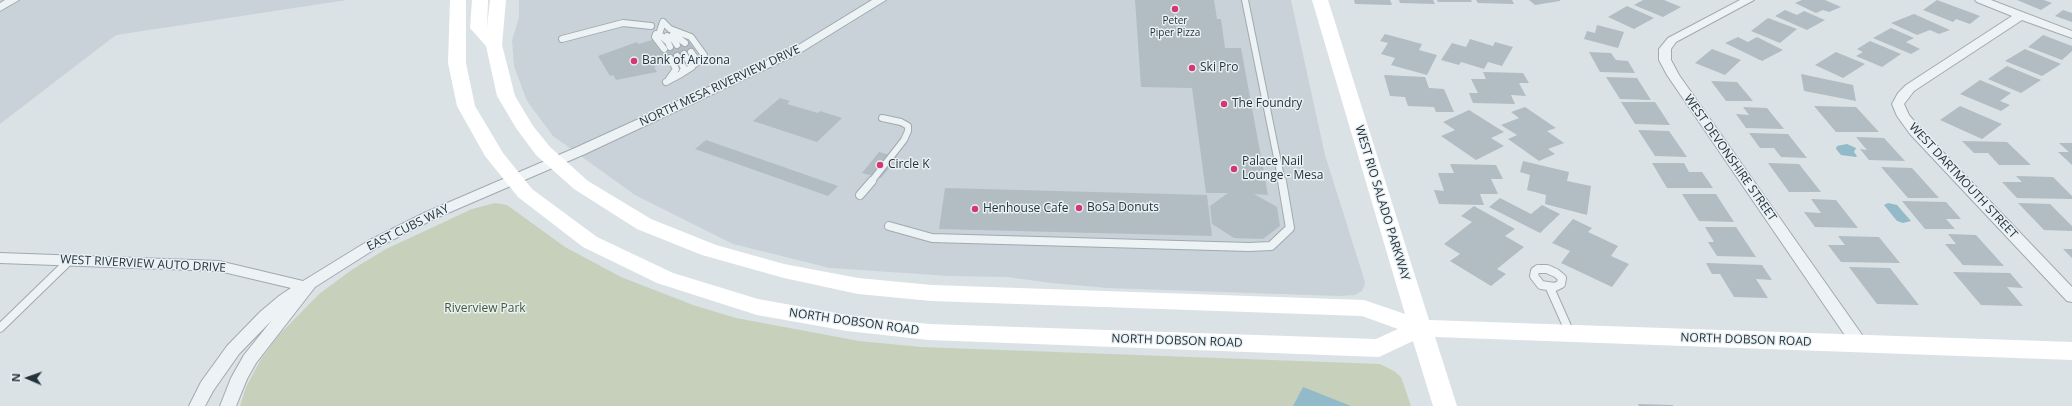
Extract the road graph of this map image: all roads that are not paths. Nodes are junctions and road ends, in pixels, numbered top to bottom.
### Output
1 (13, 0) edge
2 (458, 0) edge
3 (480, 0) edge
4 (498, 0) edge
5 (880, 0) edge
6 (1244, 0) edge
7 (1320, 0) edge
8 (1748, 0) edge
9 (1981, 0) edge
10 (0, 8) edge
11 (2021, 15) junction
12 (663, 22) junction
13 (651, 26) dead end
14 (2072, 34) edge
15 (562, 39) dead end
16 (684, 43) dead end
17 (494, 45) junction
18 (677, 45) dead end
19 (667, 48) dead end
20 (691, 52) dead end
21 (684, 54) dead end
22 (698, 62) junction
23 (692, 67) junction
24 (681, 74) junction
25 (882, 118) dead end
26 (555, 162) junction
27 (514, 180) junction
28 (860, 195) dead end
29 (889, 226) dead end
30 (0, 258) edge
31 (69, 261) junction
32 (308, 287) junction
33 (1550, 288) dead end
34 (2072, 297) edge
35 (0, 328) edge
36 (1420, 328) junction
37 (1570, 333) junction
38 (1859, 343) junction
39 (2072, 351) edge
40 (197, 406) edge
41 (228, 406) edge
42 (1445, 406) edge

1 - 10 street
2 - 27 main road, NORTH DOBSON ROAD
3 - 17 main road
4 - 17 main road, NORTH DOBSON ROAD
5 - 26 street, NORTH MESA RIVERVIEW DRIVE
6 - 29 lane
7 - 36 main road, WEST RIO SALADO PARKWAY
8 - 38 street, WEST DEVONSHIRE STREET
9 - 11 street
11 - 14 street
11 - 34 street, WEST DARTMOUTH STREET
12 - 16 lane
12 - 18 lane
12 - 19 lane
12 - 22 lane
13 - 15 lane
17 - 26 main road, NORTH DOBSON ROAD
20 - 22 lane
21 - 23 lane
22 - 23 lane
23 - 24 lane
24 - 24 lane
25 - 28 lane
26 - 27 street, NORTH MESA RIVERVIEW DRIVE
26 - 36 main road, NORTH DOBSON ROAD
27 - 32 street, EAST CUBS WAY
27 - 36 main road, NORTH DOBSON ROAD
30 - 31 street, WEST RIVERVIEW AUTO DRIVE
31 - 32 street, WEST RIVERVIEW AUTO DRIVE
31 - 35 lane
32 - 40 street, EAST CUBS WAY
32 - 41 street, EAST CUBS WAY
33 - 37 lane
36 - 37 main road, NORTH DOBSON ROAD
36 - 42 main road, WEST RIO SALADO PARKWAY
37 - 38 main road, NORTH DOBSON ROAD
38 - 39 main road, NORTH DOBSON ROAD

